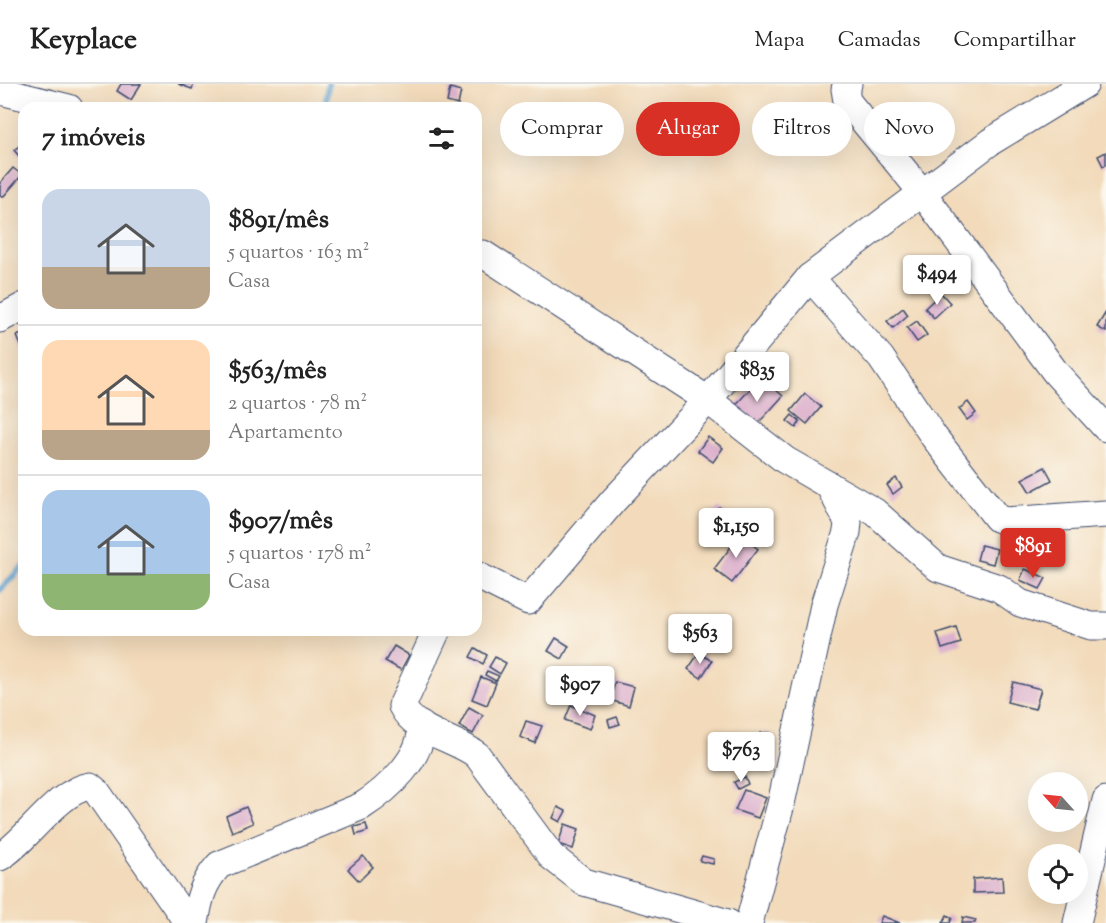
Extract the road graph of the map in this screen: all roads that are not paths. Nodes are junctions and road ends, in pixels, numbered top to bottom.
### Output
1 (848, 84) edge
2 (1085, 84) edge
3 (0, 91) edge
4 (44, 93) edge
5 (59, 102) edge
6 (921, 192) junction
7 (483, 254) dead end
8 (810, 277) junction
9 (18, 309) edge
10 (0, 319) edge
11 (708, 400) junction
12 (1106, 428) edge
13 (829, 485) junction
14 (1106, 514) edge
15 (482, 578) edge
16 (1106, 626) edge
17 (434, 636) edge
18 (421, 725) junction
19 (1106, 800) edge
20 (0, 857) edge
21 (188, 923) edge
22 (195, 923) edge
23 (728, 923) edge
24 (749, 923) edge
25 (1077, 923) edge

1 - 6 street
2 - 6 street
3 - 4 street
4 - 5 street
6 - 8 street
6 - 12 street
7 - 11 street
8 - 11 street
8 - 14 street
9 - 10 street
11 - 13 street
11 - 15 street
13 - 16 street
13 - 24 street
17 - 18 street
18 - 22 street
18 - 23 street
19 - 25 street
20 - 21 street

